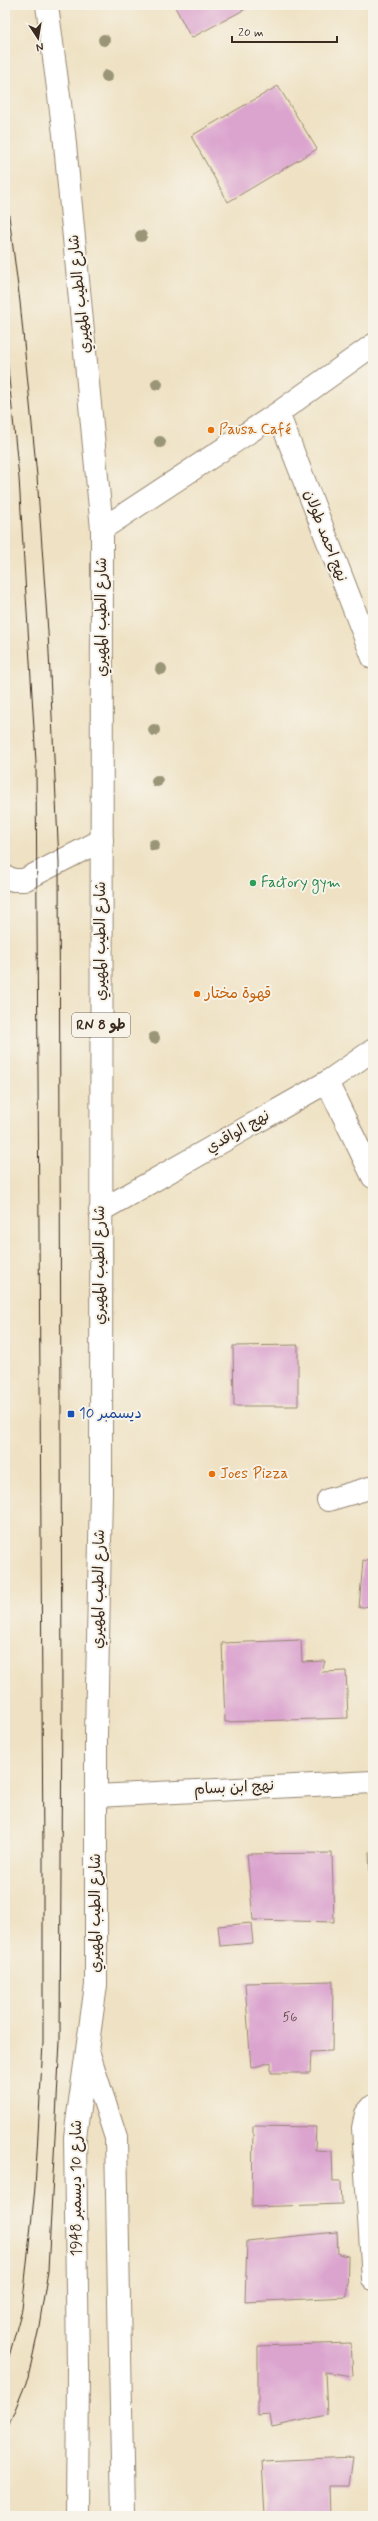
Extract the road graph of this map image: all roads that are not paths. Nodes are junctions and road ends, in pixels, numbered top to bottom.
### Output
1 (47, 5) edge
2 (373, 345) edge
3 (278, 413) junction
4 (102, 529) junction
5 (373, 658) edge
6 (102, 840) junction
7 (5, 876) edge
8 (373, 1050) edge
9 (326, 1082) junction
10 (373, 1177) edge
11 (100, 1211) junction
12 (373, 1487) edge
13 (328, 1500) dead end
14 (373, 1782) edge
15 (96, 1796) junction
16 (86, 2046) junction
17 (373, 2106) edge
18 (373, 2279) edge
19 (77, 2515) edge
20 (123, 2516) edge

1 - 4 main road, شارع الطيب المهيري / RN 8 طو
2 - 3 main road
3 - 4 main road
3 - 5 main road, نهج احمد طولان
4 - 6 main road, شارع الطيب المهيري / RN 8 طو
6 - 7 main road
6 - 11 main road, شارع الطيب المهيري / RN 8 طو
8 - 9 main road, نهج الواقدي
9 - 10 main road
9 - 11 main road, نهج الواقدي
11 - 15 main road, شارع الطيب المهيري / RN 8 طو
12 - 13 main road
14 - 15 main road, نهج ابن بسام
15 - 16 main road, شارع الطيب المهيري / RN 8 طو
16 - 19 main road, شارع 10 ديسمبر 1948
16 - 20 main road
17 - 18 main road

